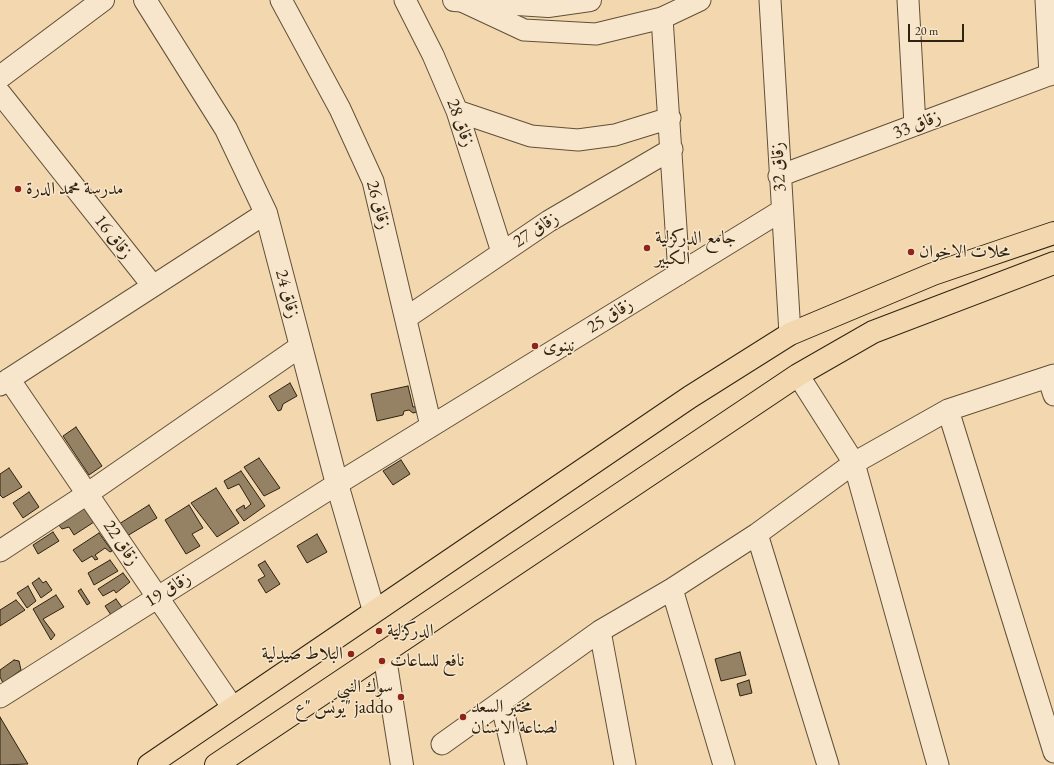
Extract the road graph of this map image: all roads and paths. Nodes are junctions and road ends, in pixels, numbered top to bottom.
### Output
1 (104, 0) edge
2 (145, 0) edge
3 (281, 0) edge
4 (405, 0) edge
5 (590, 0) edge
6 (700, 0) edge
7 (770, 0) edge
8 (908, 0) edge
9 (1046, 0) edge
10 (458, 1) edge
11 (662, 18) junction
12 (1052, 74) edge
13 (0, 77) edge
14 (0, 92) edge
15 (457, 111) junction
16 (670, 118) junction
17 (915, 125) junction
18 (672, 149) junction
19 (779, 176) junction
20 (781, 211) junction
21 (266, 213) junction
22 (1054, 233) edge
23 (502, 252) junction
24 (1054, 263) edge
25 (679, 274) junction
26 (153, 286) junction
27 (406, 318) junction
28 (790, 334) junction
29 (301, 346) junction
30 (798, 375) junction
31 (4, 382) edge
32 (1052, 382) edge
33 (948, 410) junction
34 (432, 426) junction
35 (854, 463) junction
36 (337, 484) junction
37 (87, 494) junction
38 (757, 534) junction
39 (0, 551) edge
40 (672, 589) junction
41 (158, 597) junction
42 (374, 611) junction
43 (600, 631) junction
44 (384, 652) junction
45 (0, 697) edge
46 (501, 702) junction
47 (233, 708) junction
48 (1050, 724) edge
49 (442, 744) dead end
50 (1054, 752) edge
51 (236, 759) edge
52 (149, 765) edge
53 (216, 765) edge
54 (402, 765) edge
55 (516, 765) edge
56 (626, 765) edge
57 (724, 765) edge
58 (828, 765) edge
59 (938, 765) edge

1 - 13 street
2 - 21 street, زقاق 24
3 - 27 street, زقاق 26
4 - 15 street, زقاق 28
5 - 10 street
6 - 11 street
7 - 19 street, زقاق 32
8 - 17 street
9 - 12 street
10 - 11 street
11 - 16 street
12 - 17 street, زقاق 33
14 - 26 street, زقاق 16
15 - 16 street
15 - 23 street, زقاق 28
16 - 18 street
17 - 19 street, زقاق 33
18 - 23 street, زقاق 27
18 - 25 street
19 - 20 street, زقاق 32
20 - 25 street, زقاق 25
20 - 28 street, زقاق 32
21 - 26 street
21 - 29 street, زقاق 24
22 - 28 main road
23 - 27 street, زقاق 27
24 - 30 main road
25 - 34 street, زقاق 25
26 - 31 street
27 - 34 street, زقاق 26
28 - 42 main road
29 - 36 street, زقاق 24
29 - 37 street
30 - 35 street
30 - 44 main road
31 - 37 street, زقاق 22
32 - 33 street
33 - 35 street
33 - 48 street
34 - 36 street, زقاق 25
35 - 38 street
35 - 59 street
36 - 41 street, زقاق 19
36 - 42 street, زقاق 24
37 - 39 street
37 - 41 street, زقاق 22
38 - 40 street
38 - 58 street
40 - 43 street
40 - 57 street
41 - 45 street, زقاق 19
41 - 47 street, زقاق 22
42 - 47 main road
43 - 46 street
43 - 56 street
44 - 51 main road
44 - 54 street
46 - 49 street
46 - 55 street
47 - 52 main road
48 - 50 street
51 - 53 main road

